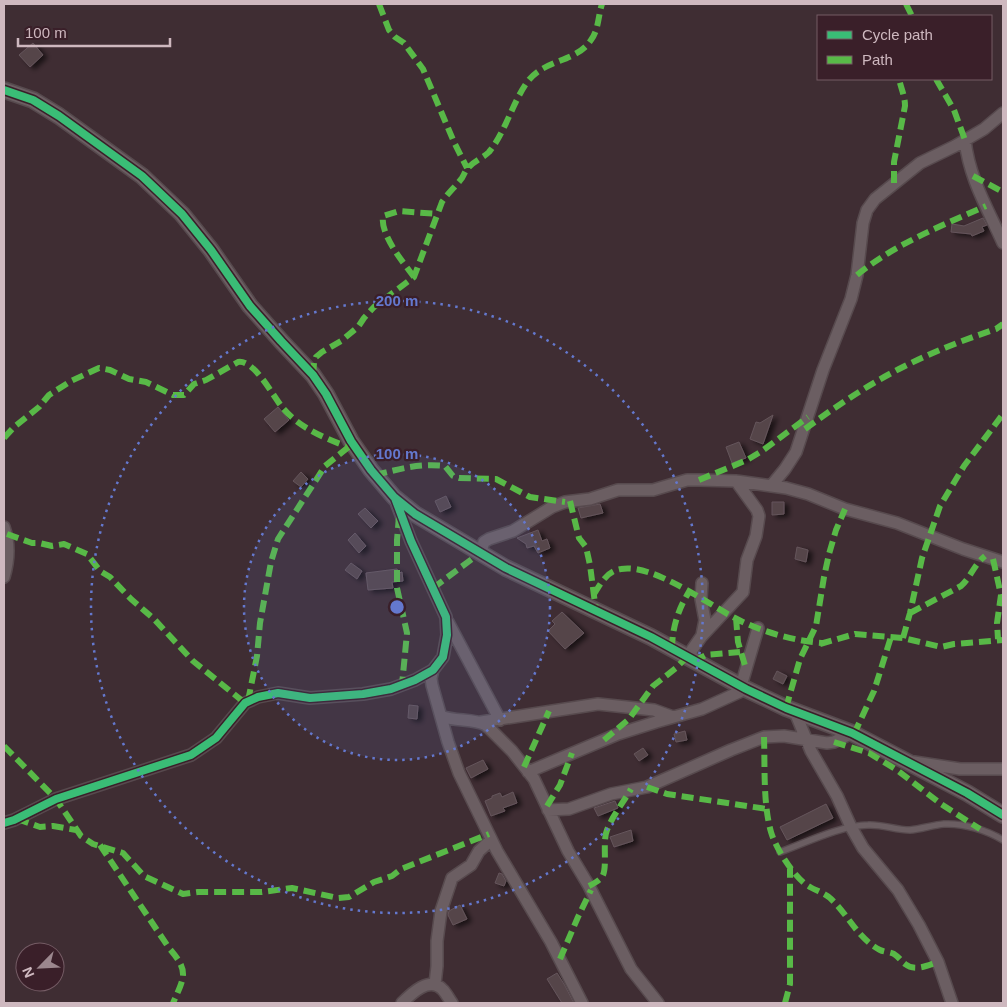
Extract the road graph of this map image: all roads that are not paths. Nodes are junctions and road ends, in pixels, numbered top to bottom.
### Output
1 (4, 90) edge
2 (1003, 114) edge
3 (965, 140) junction
4 (1003, 243) edge
5 (736, 481) junction
6 (771, 486) junction
7 (394, 497) junction
8 (4, 527) edge
9 (480, 553) junction
10 (1003, 562) edge
11 (4, 577) edge
12 (702, 583) dead end
13 (446, 617) junction
14 (758, 628) dead end
15 (701, 637) junction
16 (687, 657) junction
17 (433, 670) junction
18 (744, 688) junction
19 (795, 712) junction
20 (441, 716) junction
21 (673, 717) junction
22 (500, 720) junction
23 (481, 722) junction
24 (852, 733) junction
25 (806, 739) junction
26 (907, 762) junction
27 (1003, 769) edge
28 (528, 772) junction
29 (548, 810) junction
30 (1003, 815) edge
31 (4, 823) edge
32 (851, 826) junction
33 (491, 840) junction
34 (1003, 840) edge
35 (780, 852) dead end
36 (435, 984) junction
37 (402, 1003) edge
38 (452, 1003) edge
39 (582, 1003) edge
40 (658, 1003) edge
41 (952, 1003) edge

1 - 7 street
2 - 3 street
3 - 4 street
3 - 6 street
5 - 6 street
5 - 9 street
5 - 15 street
6 - 10 street
7 - 9 street
7 - 13 street
8 - 11 street
9 - 16 street
12 - 15 street
13 - 17 street
13 - 22 street
14 - 18 street
15 - 16 street
16 - 18 street
17 - 20 street
17 - 31 street
18 - 19 street
18 - 21 street
19 - 24 street
19 - 25 street
20 - 23 street
20 - 33 street
21 - 22 street
21 - 28 street
22 - 23 street
23 - 28 street
24 - 25 street
24 - 26 street
25 - 29 street
25 - 32 street
26 - 27 street
26 - 30 street
28 - 29 street
29 - 40 street
32 - 34 lane
32 - 35 lane
32 - 41 street
33 - 36 street
33 - 39 street
36 - 37 street
36 - 38 street

